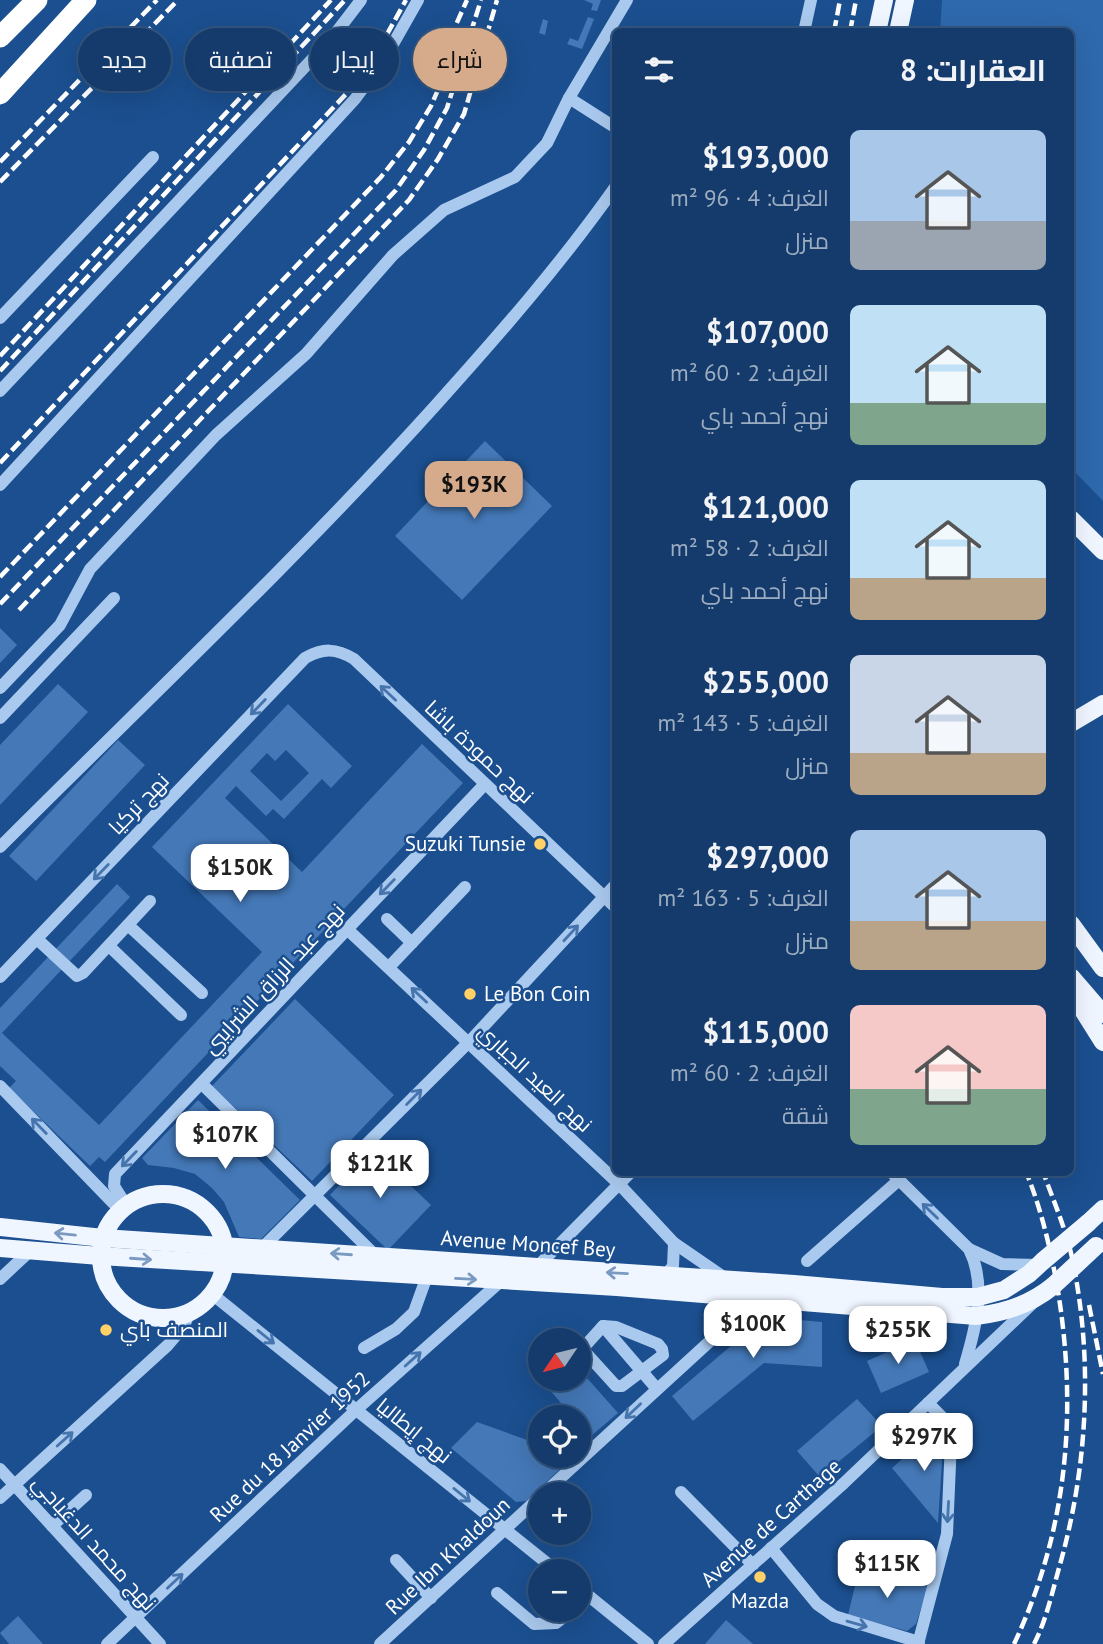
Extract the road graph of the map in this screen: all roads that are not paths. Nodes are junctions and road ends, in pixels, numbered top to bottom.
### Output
1 (37, 0) edge
2 (86, 0) edge
3 (361, 0) edge
4 (418, 0) edge
5 (627, 0) edge
6 (811, 0) edge
7 (884, 0) edge
8 (905, 0) edge
9 (805, 28) edge
10 (878, 28) edge
11 (899, 28) edge
12 (0, 37) edge
13 (0, 94) edge
14 (569, 99) junction
15 (612, 126) edge
16 (153, 157) dead end
17 (612, 191) edge
18 (0, 318) edge
19 (0, 391) edge
20 (0, 485) edge
21 (1074, 522) edge
22 (1103, 551) edge
23 (114, 598) dead end
24 (305, 658) joint
25 (0, 688) edge
26 (1103, 704) edge
27 (0, 718) edge
28 (1074, 721) edge
29 (485, 785) junction
30 (0, 847) edge
31 (466, 887) dead end
32 (612, 888) edge
33 (604, 897) junction
34 (150, 901) dead end
35 (612, 904) edge
36 (387, 919) dead end
37 (128, 925) junction
38 (1074, 928) edge
39 (347, 929) junction
40 (37, 939) junction
41 (412, 943) junction
42 (109, 946) junction
43 (389, 967) junction
44 (1103, 968) edge
45 (0, 977) edge
46 (1074, 980) edge
47 (202, 993) dead end
48 (1074, 996) edge
49 (1103, 1014) edge
50 (181, 1015) dead end
51 (469, 1042) junction
52 (1103, 1042) edge
53 (202, 1084) junction
54 (0, 1086) edge
55 (627, 1176) edge
56 (895, 1176) edge
57 (619, 1184) junction
58 (317, 1195) junction
59 (123, 1208) junction
60 (1103, 1209) edge
61 (0, 1227) edge
62 (103, 1238) junction
63 (674, 1243) junction
64 (1099, 1243) edge
65 (225, 1246) junction
66 (0, 1248) edge
67 (261, 1249) junction
68 (969, 1249) junction
69 (31, 1250) junction
70 (100, 1256) junction
71 (376, 1256) junction
72 (807, 1261) dead end
73 (1041, 1263) junction
74 (225, 1264) junction
75 (536, 1268) junction
76 (427, 1276) junction
77 (665, 1276) junction
78 (0, 1279) edge
79 (728, 1280) junction
80 (501, 1281) junction
81 (1045, 1292) junction
82 (212, 1294) junction
83 (978, 1297) junction
84 (756, 1299) junction
85 (189, 1313) junction
86 (976, 1316) junction
87 (603, 1326) junction
88 (364, 1348) dead end
89 (962, 1369) junction
90 (642, 1373) junction
91 (657, 1389) junction
92 (928, 1403) junction
93 (356, 1410) junction
94 (0, 1469) edge
95 (556, 1482) edge
96 (15, 1485) junction
97 (681, 1492) dead end
98 (86, 1495) dead end
99 (0, 1498) edge
100 (528, 1508) edge
101 (52, 1526) junction
102 (505, 1529) junction
103 (771, 1548) junction
104 (542, 1559) edge
105 (396, 1560) dead end
106 (753, 1565) junction
107 (497, 1593) dead end
108 (430, 1598) junction
109 (591, 1602) edge
110 (136, 1618) junction
111 (528, 1619) edge
112 (532, 1622) edge
113 (557, 1622) edge
114 (918, 1643) edge
115 (107, 1644) edge
116 (160, 1644) edge
117 (380, 1644) edge
118 (648, 1644) edge
119 (664, 1644) edge

1 - 12 highway
2 - 13 highway
3 - 19 street
4 - 20 street
5 - 14 street
6 - 9 street
7 - 10 main road
8 - 11 main road
14 - 15 street
14 - 25 street
16 - 18 street
17 - 30 street
21 - 22 main road
23 - 27 street
29 -> 24 street, نهج حمودة باشا
24 -> 40 street, نهج تركيا
26 - 28 main road
29 - 33 street, نهج حمودة باشا
29 -> 39 street, نهج عبد الرزاق الشرايبي
31 - 41 street
32 - 33 street
33 - 35 street, نهج حمودة باشا
51 -> 33 street
34 - 37 street
36 - 41 street
37 - 42 street
37 - 47 street
38 - 44 main road
39 - 43 street, نهج العيد الجباري
39 - 53 street, نهج عبد الرزاق الشرايبي
40 - 42 street
40 - 45 street, نهج تركيا
41 - 43 street
42 - 50 street
51 -> 43 street, نهج العيد الجباري
46 - 49 main road
48 - 52 main road
51 - 57 street, نهج العيد الجباري
58 -> 51 street
53 - 58 street
53 -> 59 street, نهج عبد الرزاق الشرايبي
59 -> 54 street
55 - 57 street
68 -> 56 street
56 - 72 street
57 - 63 street, نهج العيد الجباري
57 - 75 street
58 - 67 street
58 - 71 street
59 - 62 main road
59 - 65 main road
60 - 73 main road, Avenue Moncef Bey, bridge
62 -> 61 main road, Avenue Moncef Bey
62 - 65 main road, Avenue Moncef Bey
62 - 70 main road
63 - 77 street
63 - 79 street, نهج العيد الجباري
64 - 81 main road, bridge
65 - 67 main road, Avenue Moncef Bey
65 - 74 main road
66 - 69 main road, Avenue Moncef Bey
71 -> 67 main road, Avenue Moncef Bey
68 - 73 street
68 - 83 street
69 - 70 main road, Avenue Moncef Bey
69 - 78 street
70 -> 74 main road, Avenue Moncef Bey
70 - 85 main road
71 - 75 main road, Avenue Moncef Bey
73 - 83 main road, Avenue Moncef Bey
74 - 76 main road, Avenue Moncef Bey
74 - 82 main road
77 -> 75 main road, Avenue Moncef Bey
76 -> 80 main road, Avenue Moncef Bey
76 - 88 street
77 - 79 main road, Avenue Moncef Bey
79 - 83 main road, Avenue Moncef Bey
80 - 84 main road, Avenue Moncef Bey
93 -> 80 street, Rue du 18 Janvier 1952
81 - 86 main road, Avenue Moncef Bey
81 - 89 street, Avenue de Carthage
82 - 85 main road
82 -> 93 street, نهج إيطاليا
83 - 86 street
84 - 86 main road, Avenue Moncef Bey
84 - 91 street, Rue Ibn Khaldoun
96 -> 85 street
86 - 89 street
87 - 90 street
87 - 90 street
87 - 90 street
89 - 92 street, Avenue de Carthage
90 - 91 street
91 -> 95 street, Rue Ibn Khaldoun
92 - 103 street, Avenue de Carthage
92 -> 114 street
93 -> 102 street, نهج إيطاليا
110 -> 93 street, Rue du 18 Janvier 1952
94 - 96 street, نهج محمد الدغباجي
96 - 99 street
96 - 101 street, نهج محمد الدغباجي
97 - 106 street
98 - 101 street
100 - 102 street, Rue Ibn Khaldoun
101 - 110 street, نهج محمد الدغباجي
102 - 104 street, نهج إيطاليا
102 - 108 street, Rue Ibn Khaldoun
103 - 106 street, Avenue de Carthage
103 -> 114 street
105 - 108 street
106 - 119 street, Avenue de Carthage
107 - 111 street
108 - 117 street, Rue Ibn Khaldoun
109 - 118 street
110 - 115 street, Rue du 18 Janvier 1952
110 - 116 street, نهج محمد الدغباجي
112 - 113 street

